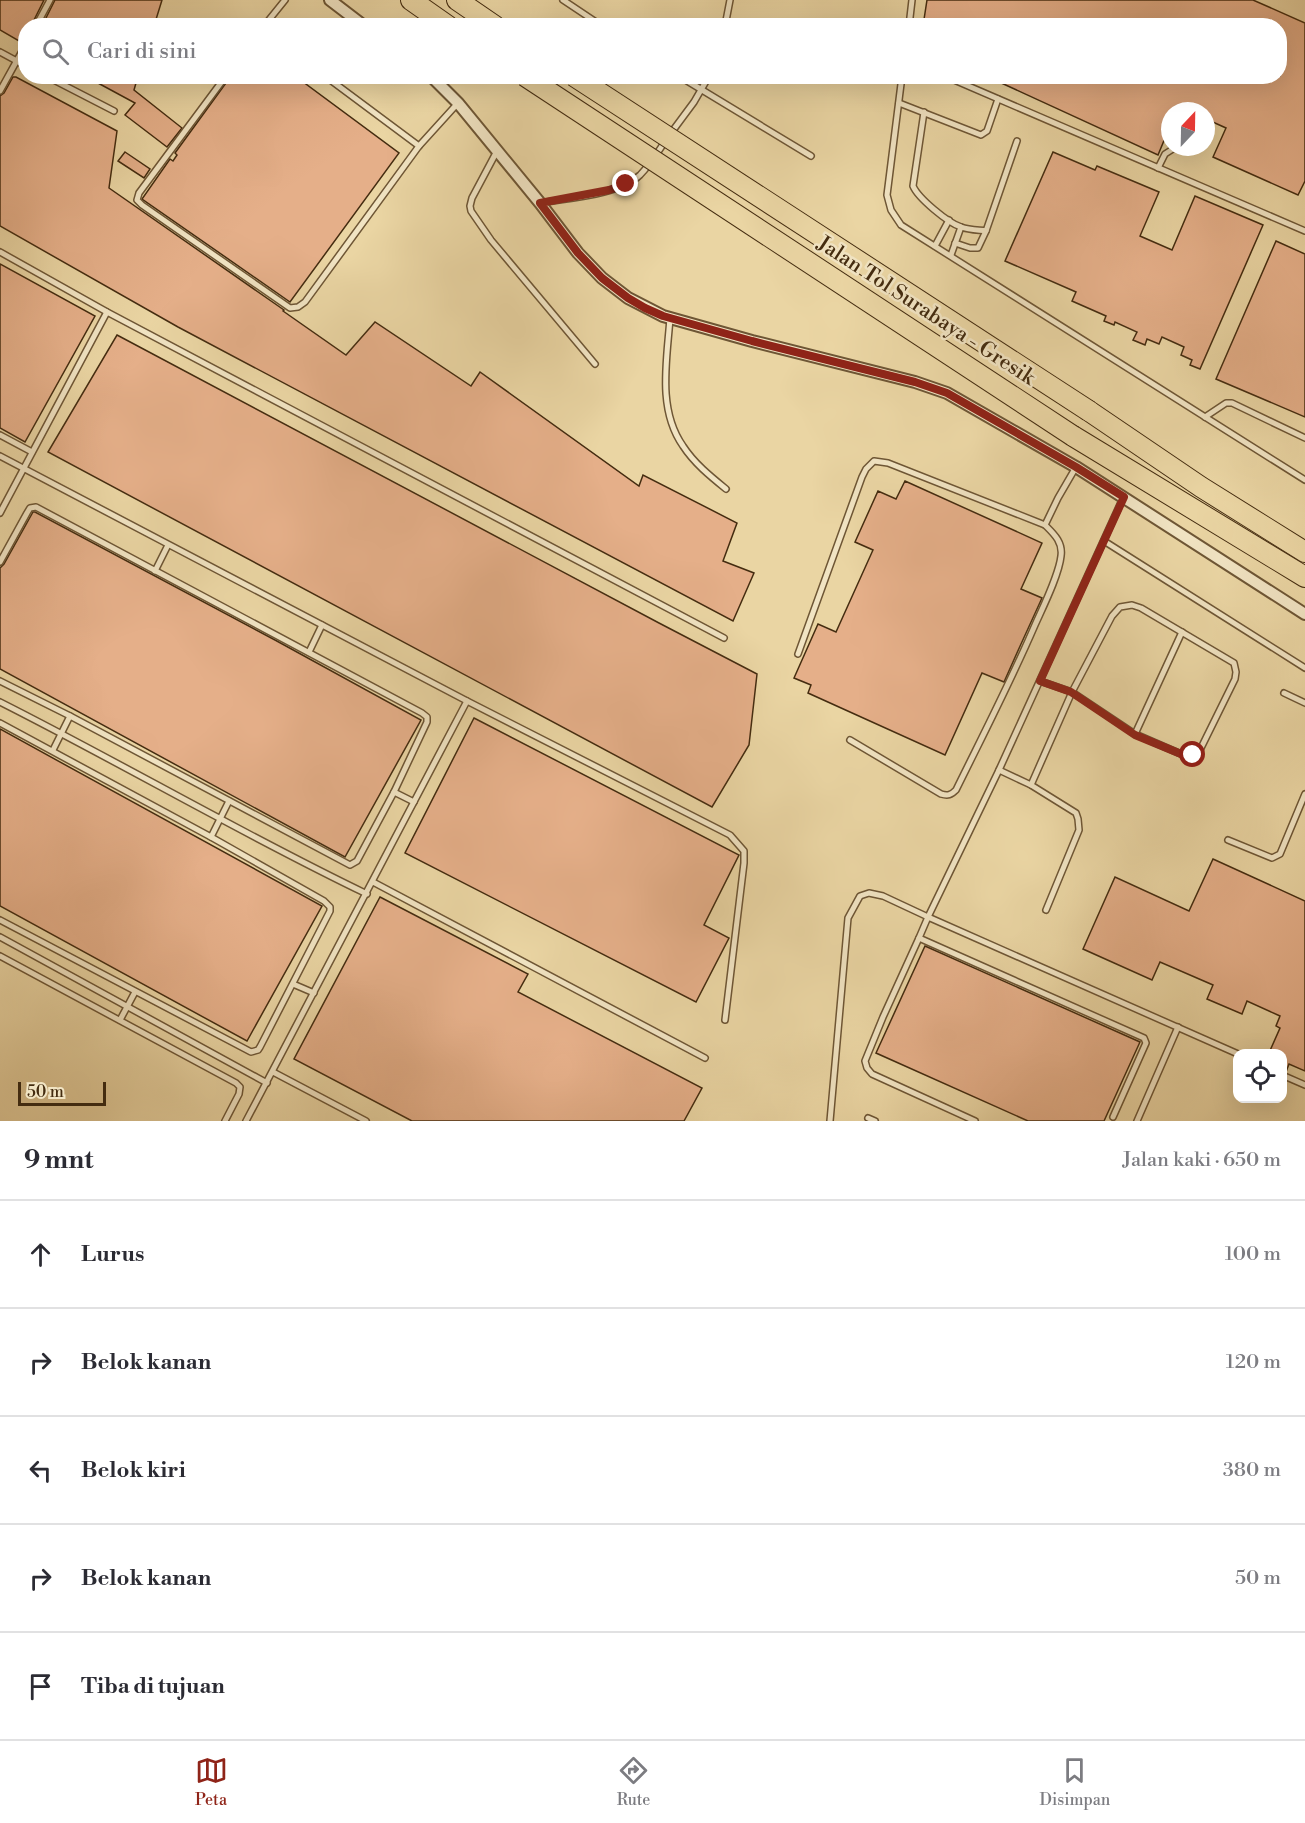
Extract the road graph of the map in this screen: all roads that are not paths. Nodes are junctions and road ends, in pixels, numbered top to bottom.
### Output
1 (50, 0) edge
2 (285, 0) edge
3 (330, 0) edge
4 (411, 0) edge
5 (457, 0) edge
6 (563, 0) edge
7 (730, 0) edge
8 (912, 0) edge
9 (40, 18) edge
10 (270, 18) edge
11 (354, 18) edge
12 (437, 18) edge
13 (483, 18) edge
14 (590, 18) edge
15 (727, 18) edge
16 (910, 18) edge
17 (0, 52) edge
18 (18, 58) edge
19 (16, 61) junction
20 (62, 84) edge
21 (220, 84) edge
22 (336, 84) edge
23 (439, 84) edge
24 (537, 84) edge
25 (586, 84) edge
26 (692, 84) edge
27 (705, 84) edge
28 (901, 84) edge
29 (963, 84) edge
30 (0, 91) edge
31 (702, 91) junction
32 (998, 99) junction
33 (458, 103) junction
34 (899, 103) junction
35 (114, 111) dead end
36 (924, 112) junction
37 (1017, 141) dead end
38 (419, 146) junction
39 (497, 150) junction
40 (811, 156) dead end
41 (1164, 156) edge
42 (1158, 168) junction
43 (540, 203) junction
44 (949, 220) junction
45 (962, 228) junction
46 (986, 231) junction
47 (1305, 231) edge
48 (956, 243) junction
49 (935, 246) junction
50 (0, 252) edge
51 (951, 255) junction
52 (107, 312) junction
53 (670, 318) junction
54 (595, 364) dead end
55 (1205, 417) junction
56 (0, 435) edge
57 (1305, 438) edge
58 (32, 452) junction
59 (0, 456) edge
60 (1076, 467) junction
61 (24, 468) junction
62 (1305, 480) edge
63 (726, 489) dead end
64 (1124, 497) junction
65 (0, 513) edge
66 (1045, 525) junction
67 (1104, 541) junction
68 (168, 545) junction
69 (1305, 552) edge
70 (0, 562) edge
71 (155, 571) junction
72 (1305, 577) edge
73 (1305, 614) edge
74 (322, 625) junction
75 (1182, 632) junction
76 (724, 638) dead end
77 (309, 652) junction
78 (798, 654) dead end
79 (1305, 668) edge
80 (0, 681) edge
81 (1040, 681) junction
82 (1071, 692) junction
83 (1284, 693) dead end
84 (467, 701) junction
85 (0, 702) edge
86 (1305, 703) edge
87 (70, 716) junction
88 (0, 723) edge
89 (61, 733) junction
90 (1135, 735) junction
91 (850, 740) dead end
92 (53, 750) junction
93 (999, 770) junction
94 (1031, 785) junction
95 (394, 792) junction
96 (1305, 794) edge
97 (229, 801) junction
98 (414, 802) junction
99 (220, 819) junction
100 (211, 837) junction
101 (1228, 840) dead end
102 (373, 882) junction
103 (367, 894) junction
104 (1046, 910) dead end
105 (928, 917) junction
106 (0, 920) edge
107 (0, 937) edge
108 (919, 938) junction
109 (0, 956) edge
110 (294, 984) junction
111 (135, 992) junction
112 (314, 993) junction
113 (126, 1006) junction
114 (120, 1020) junction
115 (725, 1020) dead end
116 (1178, 1027) junction
117 (1233, 1052) edge
118 (705, 1058) dead end
119 (273, 1072) junction
120 (1287, 1077) edge
121 (267, 1083) junction
122 (1305, 1085) edge
123 (1113, 1117) dead end
124 (868, 1118) dead end
125 (225, 1121) edge
126 (246, 1121) edge
127 (366, 1121) edge
128 (830, 1121) edge
129 (875, 1121) edge
130 (975, 1121) edge
131 (1137, 1121) edge

1 - 9 lane
2 - 10 lane
3 - 11 street
4 - 12 highway
5 - 13 highway
6 - 14 lane
7 - 15 lane
8 - 16 lane
17 - 19 lane
18 - 19 lane
19 - 30 lane
20 - 35 lane
21 - 38 lane
22 - 38 lane
23 - 33 street
24 - 72 highway, Jalan Tol Surabaya - Gresik, bridge
25 - 69 highway, Jalan Tol Surabaya - Gresik, bridge
26 - 31 lane
27 - 31 lane
28 - 34 lane
29 - 32 lane
31 - 40 lane
31 - 43 lane
32 - 36 lane
32 - 42 lane
33 - 38 lane
33 - 39 street
34 - 36 lane
34 - 49 lane
36 - 44 lane
37 - 46 lane
39 - 43 street
39 - 54 lane
41 - 42 lane
42 - 47 lane
43 - 53 street
44 - 45 lane
44 - 49 lane
45 - 46 lane
45 - 48 lane
46 - 48 lane
48 - 51 lane
49 - 51 lane
50 - 52 lane
51 - 55 lane
52 - 58 lane
52 - 76 lane
53 - 60 street
53 - 63 lane
55 - 57 lane
55 - 62 lane
56 - 58 lane
58 - 61 lane
59 - 61 lane
60 - 64 street
60 - 66 lane
61 - 65 lane
61 - 68 lane
64 - 67 lane
64 - 73 street
66 - 78 lane
66 - 91 lane
67 - 79 lane
67 - 81 lane
68 - 71 lane
68 - 74 lane
70 - 71 lane
71 - 77 lane
74 - 77 lane
74 - 84 lane
75 - 82 lane
75 - 90 lane
75 - 90 lane
77 - 95 lane
80 - 87 lane
81 - 82 lane
81 - 93 lane
82 - 90 lane
82 - 94 lane
83 - 86 lane
84 - 98 lane
84 - 115 lane
85 - 89 lane
87 - 89 lane
87 - 97 lane
88 - 92 lane
89 - 92 lane
89 - 99 lane
92 - 100 lane
93 - 94 lane
93 - 105 lane
94 - 104 lane
95 - 97 lane
95 - 98 lane
96 - 101 lane
97 - 99 lane
98 - 102 lane
99 - 100 lane
99 - 103 lane
100 - 110 lane
102 - 103 lane
102 - 118 lane
103 - 112 lane
105 - 108 lane
105 - 116 lane
105 - 128 lane
106 - 111 lane
107 - 113 lane
108 - 123 lane
108 - 130 lane
109 - 114 lane
110 - 111 lane
110 - 112 lane
111 - 113 lane
112 - 119 lane
113 - 114 lane
113 - 121 lane
114 - 125 lane
116 - 117 lane
116 - 131 lane
119 - 121 lane
119 - 127 lane
120 - 122 lane
121 - 126 lane
124 - 129 lane

